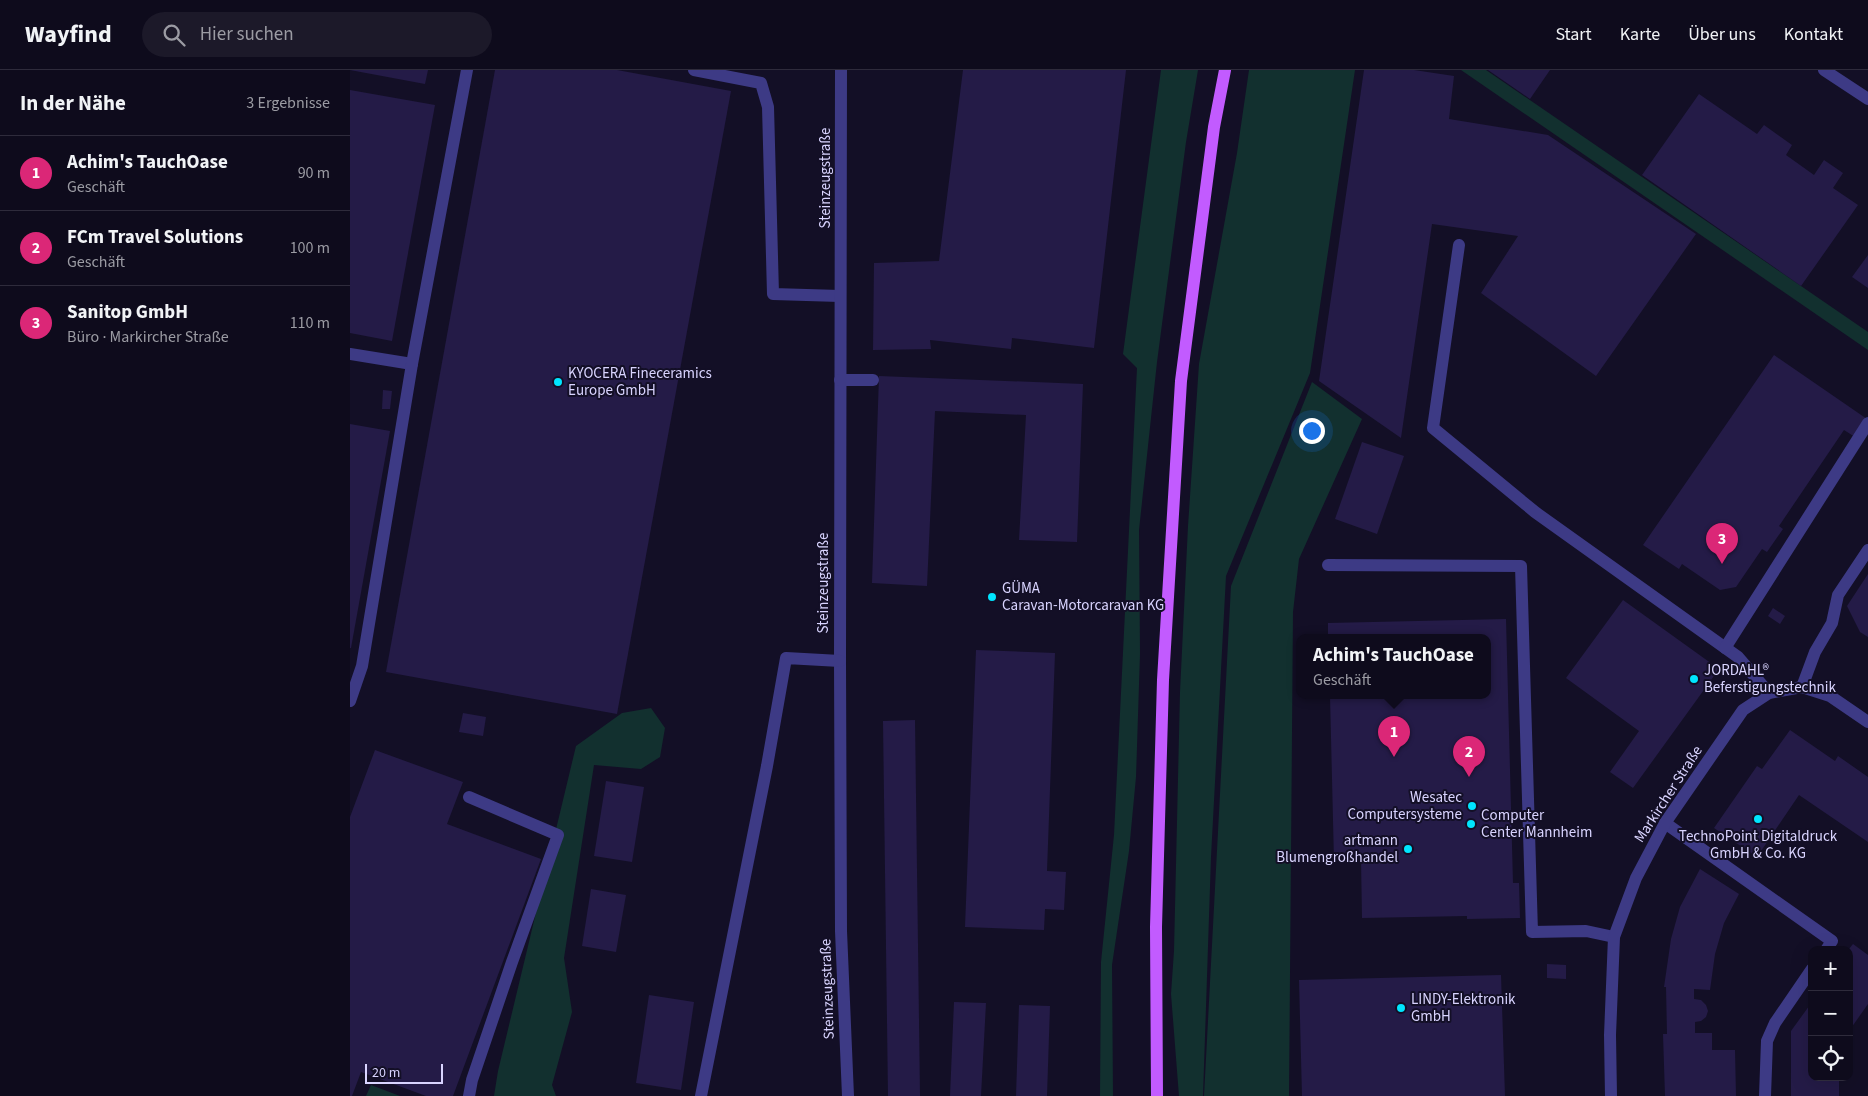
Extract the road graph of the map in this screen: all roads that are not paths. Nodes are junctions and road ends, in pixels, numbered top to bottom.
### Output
1 (467, 70) edge
2 (694, 70) edge
3 (842, 70) edge
4 (1225, 70) edge
5 (1824, 70) edge
6 (1868, 99) edge
7 (1459, 245) dead end
8 (840, 296) junction
9 (350, 354) edge
10 (412, 364) junction
11 (840, 380) junction
12 (873, 380) dead end
13 (1868, 423) edge
14 (1868, 550) edge
15 (1328, 565) dead end
16 (1725, 648) junction
17 (840, 661) junction
18 (1802, 687) junction
19 (1769, 693) junction
20 (350, 701) edge
21 (1868, 722) edge
22 (470, 797) dead end
23 (1665, 823) junction
24 (1614, 937) junction
25 (1829, 946) edge
26 (1808, 975) edge
27 (469, 1096) edge
28 (701, 1096) edge
29 (848, 1096) edge
30 (1157, 1096) edge
31 (1611, 1096) edge
32 (1765, 1096) edge

1 - 10 street
2 - 8 street
3 - 8 street, Steinzeugstraße
4 - 30 main road
5 - 6 street
7 - 16 street
8 - 11 street, Steinzeugstraße
9 - 10 street
10 - 20 street
11 - 12 street
11 - 17 street, Steinzeugstraße
13 - 16 street
14 - 18 street
15 - 24 street
16 - 19 street
17 - 28 street
17 - 29 street, Steinzeugstraße
18 - 19 street, Markircher Straße
18 - 21 street, Markircher Straße
19 - 23 street, Markircher Straße
22 - 27 street
23 - 24 street, Markircher Straße
23 - 25 street
24 - 31 street, Markircher Straße
26 - 32 street

